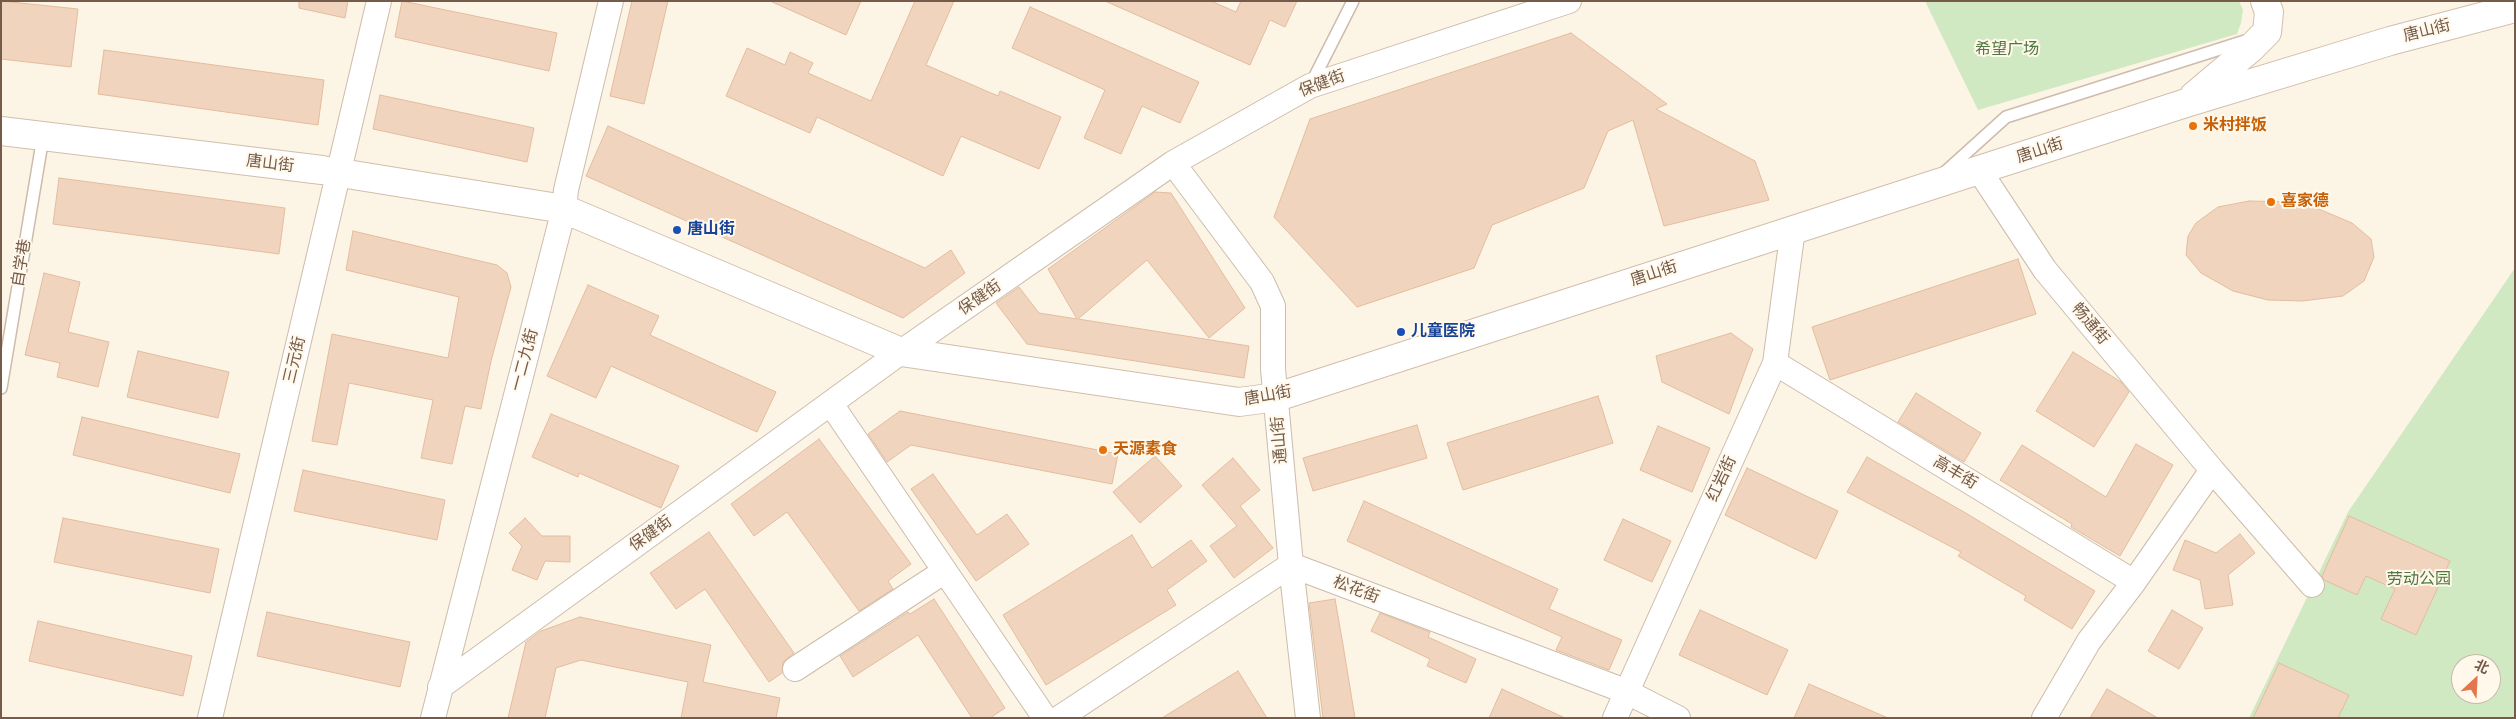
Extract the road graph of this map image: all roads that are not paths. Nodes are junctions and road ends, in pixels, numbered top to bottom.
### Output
1 (379, 1) edge
2 (611, 1) edge
3 (1353, 1) edge
4 (1569, 1) edge
5 (2265, 1) edge
6 (2515, 8) edge
7 (2267, 32) junction
8 (1310, 86) junction
9 (2186, 103) junction
10 (1, 131) edge
11 (43, 137) junction
12 (1173, 163) junction
13 (1979, 170) junction
14 (340, 174) junction
15 (1931, 185) junction
16 (564, 210) junction
17 (1792, 229) junction
18 (901, 352) junction
19 (1775, 363) junction
20 (1, 388) edge
21 (1277, 397) junction
22 (831, 404) junction
23 (2212, 470) junction
24 (1291, 565) junction
25 (945, 571) junction
26 (2134, 582) junction
27 (2312, 585) dead end
28 (795, 669) dead end
29 (440, 687) junction
30 (1625, 691) junction
31 (210, 718) edge
32 (433, 718) edge
33 (1045, 718) edge
34 (1059, 718) edge
35 (1308, 718) edge
36 (1615, 718) edge
37 (1678, 718) edge
38 (2044, 718) edge

1 - 14 street, 三元街
2 - 16 street, 一二九街
3 - 8 lane
4 - 8 street, 保健街
5 - 7 main road
6 - 9 main road, 唐山街
7 - 9 main road
7 - 15 lane
8 - 12 street, 保健街
9 - 13 main road, 唐山街
10 - 11 main road, 唐山街
11 - 14 main road, 唐山街
11 - 20 lane, 自学巷
12 - 18 street, 保健街
12 - 21 street, 通山街
13 - 15 main road, 唐山街
13 - 23 street, 畅通街
14 - 16 main road, 唐山街
14 - 31 street, 三元街
15 - 17 main road, 唐山街
16 - 18 main road, 唐山街
16 - 29 street, 一二九街
17 - 19 street, 红岩街
17 - 21 main road, 唐山街
18 - 21 main road, 唐山街
18 - 22 street, 保健街
19 - 26 street, 高丰街
19 - 30 street, 红岩街
21 - 24 street, 通山街
22 - 25 street
22 - 29 street, 保健街
23 - 26 street
23 - 27 street, 畅通街
24 - 30 street, 松花街
24 - 34 street
24 - 35 street, 通山街
25 - 28 street
25 - 33 street
26 - 38 street
29 - 32 street, 一二九街
30 - 36 street, 红岩街
30 - 37 street, 松花街

